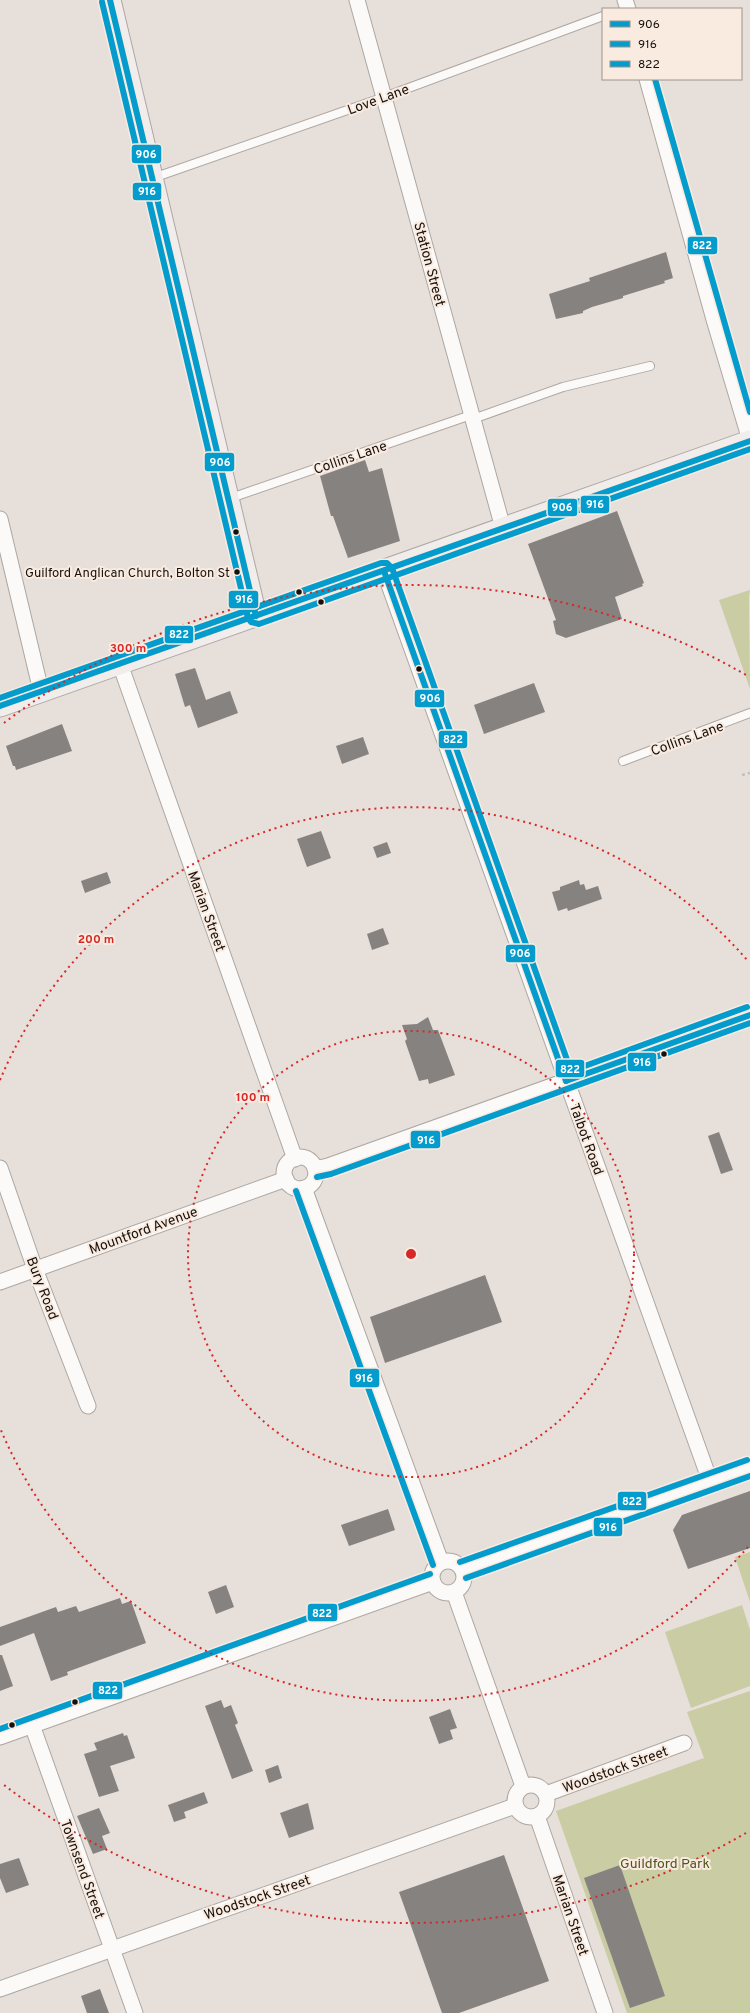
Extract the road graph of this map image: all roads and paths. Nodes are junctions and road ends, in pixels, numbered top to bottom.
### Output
1 (110, 0) edge
2 (357, 0) edge
3 (602, 16) edge
4 (647, 80) edge
5 (385, 96) junction
6 (152, 179) junction
7 (650, 366) dead end
8 (472, 417) junction
9 (750, 440) edge
10 (228, 499) junction
11 (0, 520) edge
12 (503, 528) junction
13 (384, 571) junction
14 (256, 616) junction
15 (120, 664) junction
16 (41, 691) junction
17 (0, 706) edge
18 (750, 713) edge
19 (623, 761) dead end
20 (750, 773) edge
21 (742, 775) dead end
22 (750, 1015) edge
23 (566, 1081) junction
24 (295, 1159) junction
25 (0, 1168) edge
26 (315, 1169) junction
27 (286, 1180) junction
28 (304, 1188) junction
29 (35, 1269) junction
30 (0, 1282) edge
31 (88, 1406) dead end
32 (750, 1468) edge
33 (710, 1481) junction
34 (441, 1562) junction
35 (463, 1570) junction
36 (433, 1582) junction
37 (454, 1592) junction
38 (32, 1725) junction
39 (0, 1737) edge
40 (684, 1743) dead end
41 (524, 1786) junction
42 (546, 1794) junction
43 (515, 1806) junction
44 (537, 1816) junction
45 (112, 1948) junction
46 (0, 1989) edge
47 (135, 2013) edge
48 (605, 2013) edge

1 - 6 street
2 - 5 street, Station Street
3 - 5 lane, Love Lane
4 - 9 street
5 - 6 lane, Love Lane
5 - 8 street, Station Street
6 - 10 street
7 - 8 lane, Collins Lane
8 - 10 lane, Collins Lane
8 - 12 street, Station Street
9 - 12 street
10 - 14 street
11 - 16 street
12 - 13 street
13 - 14 street
13 - 23 street, Talbot Road
14 - 15 street
15 - 16 street
15 - 24 street, Marian Street
16 - 17 street
18 - 19 lane, Collins Lane
20 - 21 path
22 - 23 street
23 - 26 street
23 - 33 street, Talbot Road
24 - 26 street
24 - 27 street
25 - 29 street, Bury Road
26 - 28 street
27 - 28 street
27 - 29 street, Mountford Avenue
28 - 34 street
29 - 30 street, Mountford Avenue
29 - 31 street, Bury Road
32 - 33 street
33 - 35 street
34 - 35 street
34 - 36 street
35 - 37 street
36 - 37 street
36 - 38 street
37 - 41 street
38 - 39 street
38 - 45 street, Townsend Street
40 - 42 street, Woodstock Street
41 - 42 street
41 - 43 street
42 - 44 street
43 - 44 street
43 - 45 street, Woodstock Street
44 - 48 street, Marian Street
45 - 46 street, Woodstock Street
45 - 47 street, Townsend Street

